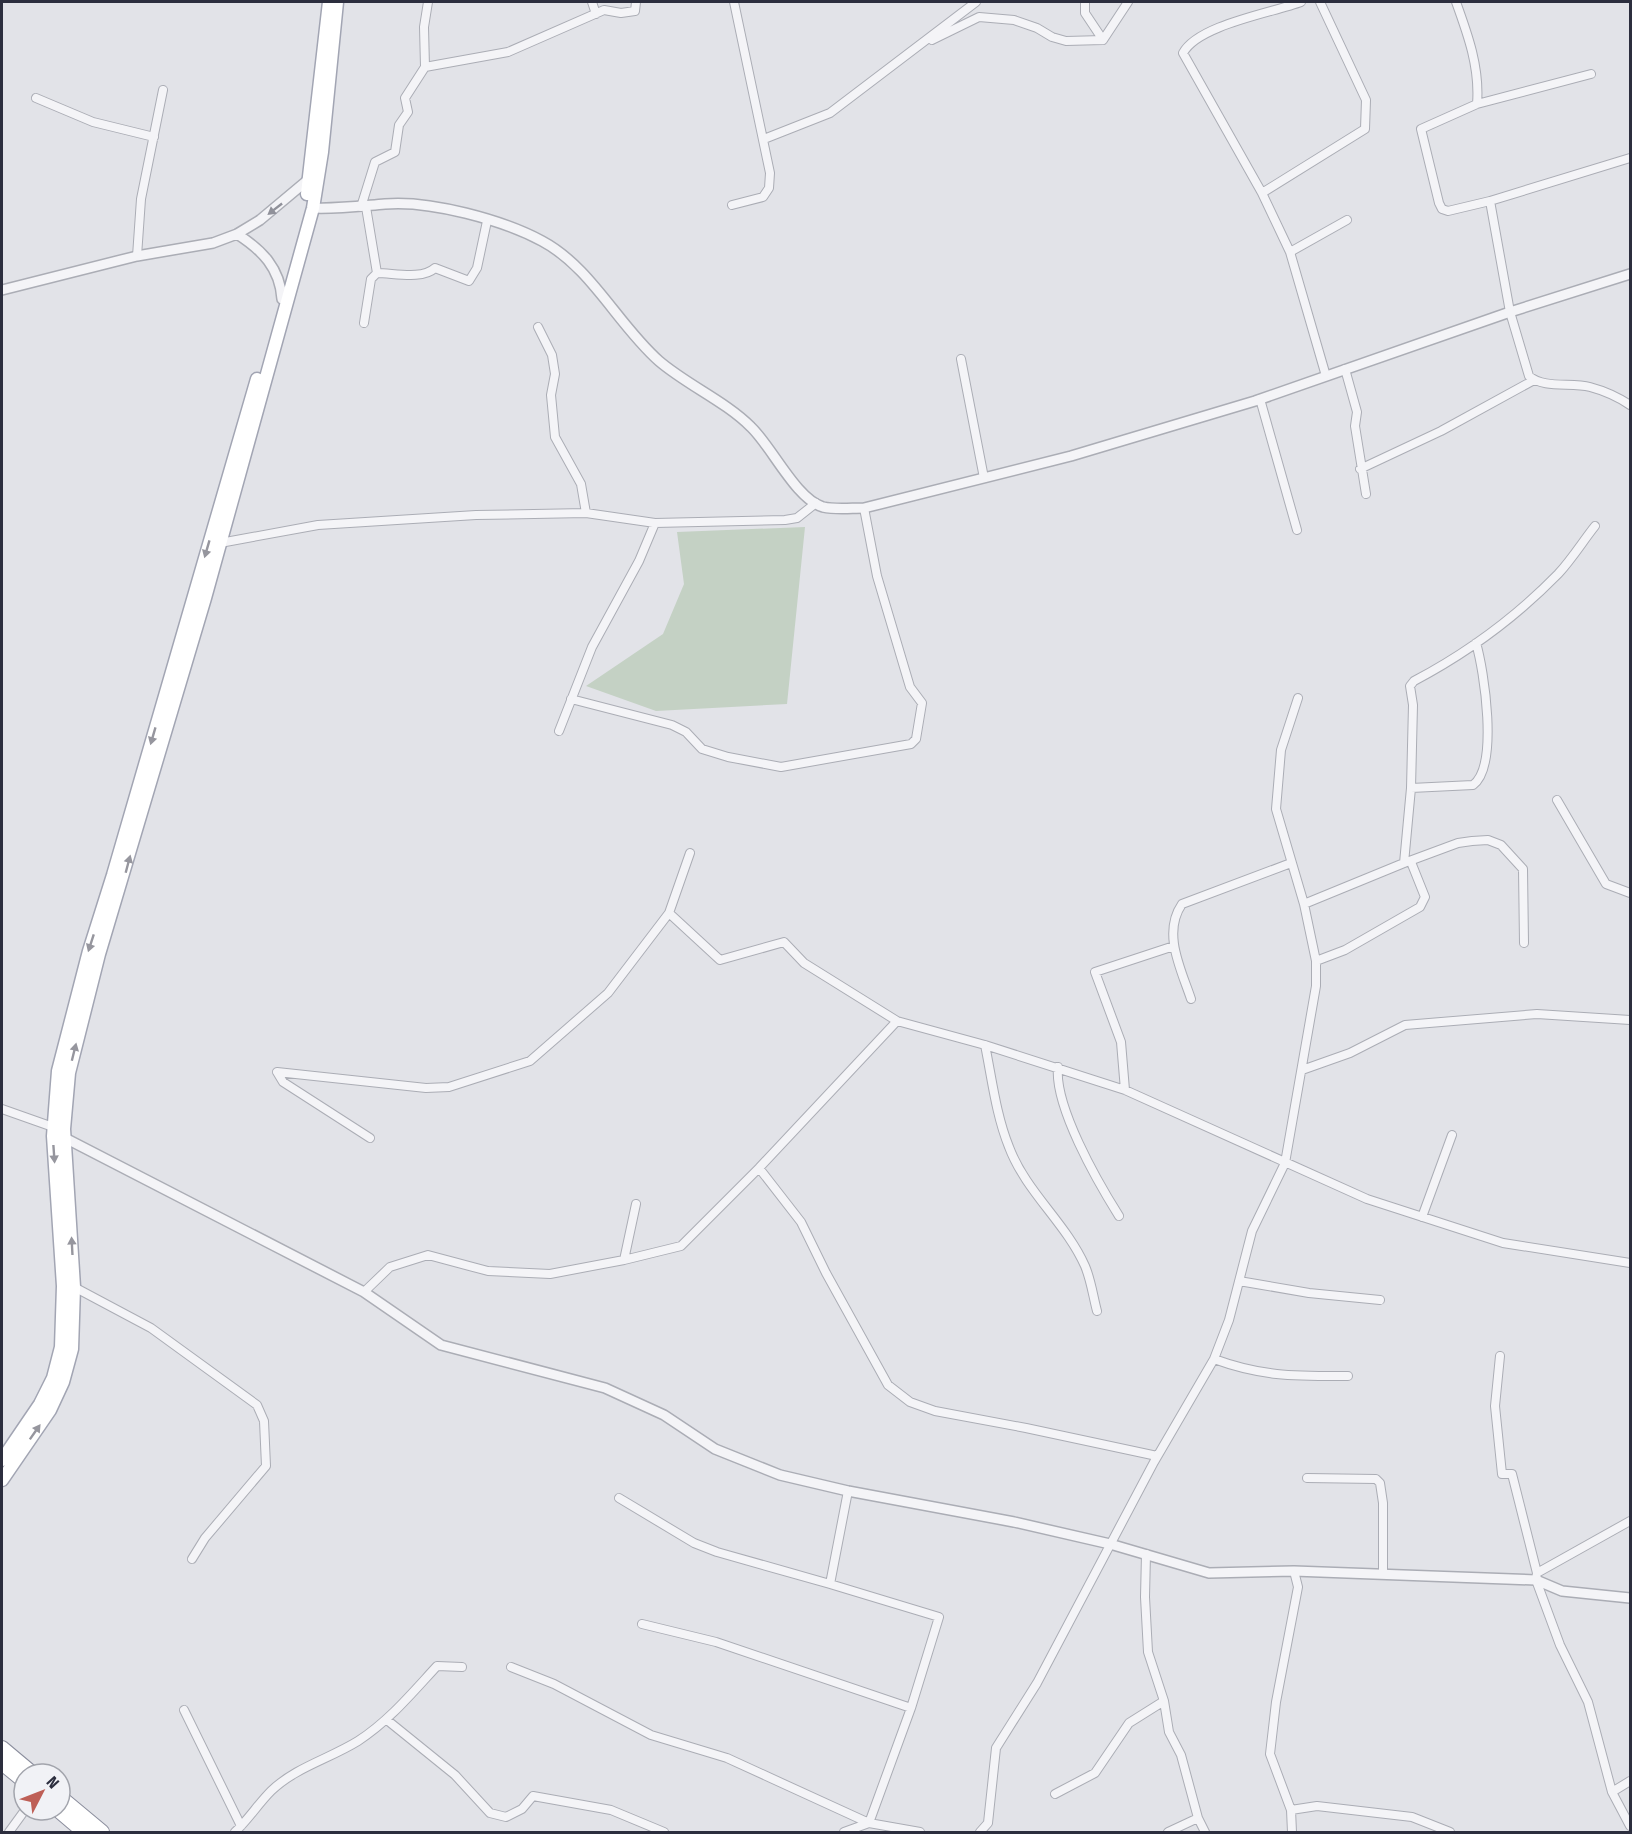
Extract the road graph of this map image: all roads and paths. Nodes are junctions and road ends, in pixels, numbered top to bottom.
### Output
1 (329, 2) edge
2 (337, 2) edge
3 (428, 2) edge
4 (592, 2) edge
5 (636, 2) edge
6 (734, 2) edge
7 (976, 2) edge
8 (1085, 2) edge
9 (1128, 2) edge
10 (1300, 2) edge
11 (1320, 2) edge
12 (1456, 2) edge
13 (596, 14) junction
14 (1103, 40) junction
15 (911, 52) junction
16 (425, 67) junction
17 (1591, 74) dead end
18 (163, 90) dead end
19 (36, 98) dead end
20 (1477, 104) junction
21 (154, 136) junction
22 (764, 139) junction
23 (1630, 158) edge
24 (309, 178) junction
25 (1262, 193) junction
26 (1490, 201) junction
27 (732, 205) dead end
28 (364, 207) junction
29 (313, 208) junction
30 (1347, 220) dead end
31 (487, 221) junction
32 (237, 234) junction
33 (1290, 252) junction
34 (137, 256) junction
35 (377, 273) junction
36 (1630, 274) edge
37 (2, 290) edge
38 (282, 299) junction
39 (1510, 312) junction
40 (364, 323) dead end
41 (538, 327) dead end
42 (961, 359) dead end
43 (1345, 369) junction
44 (1326, 376) junction
45 (1534, 380) junction
46 (1260, 399) junction
47 (1630, 405) edge
48 (1360, 469) junction
49 (984, 478) junction
50 (1366, 494) dead end
51 (816, 503) junction
52 (864, 508) junction
53 (586, 513) junction
54 (655, 523) junction
55 (1595, 526) dead end
56 (1297, 530) dead end
57 (220, 543) junction
58 (1476, 643) junction
59 (1298, 698) dead end
60 (571, 699) junction
61 (559, 731) dead end
62 (1411, 788) junction
63 (1557, 800) dead end
64 (690, 853) dead end
65 (1407, 862) junction
66 (1291, 863) junction
67 (1630, 893) edge
68 (1304, 904) junction
69 (669, 913) junction
70 (1524, 943) dead end
71 (1174, 946) junction
72 (1316, 961) junction
73 (1191, 999) dead end
74 (1630, 1020) edge
75 (897, 1021) junction
76 (986, 1045) junction
77 (1058, 1067) junction
78 (1302, 1070) junction
79 (1125, 1090) junction
80 (2, 1109) edge
81 (53, 1128) junction
82 (1452, 1135) dead end
83 (65, 1138) junction
84 (370, 1138) dead end
85 (1285, 1163) junction
86 (759, 1168) junction
87 (636, 1204) dead end
88 (1119, 1216) dead end
89 (1422, 1217) junction
90 (624, 1260) junction
91 (1630, 1263) edge
92 (1239, 1281) junction
93 (74, 1287) junction
94 (364, 1292) junction
95 (1380, 1300) dead end
96 (1097, 1311) dead end
97 (1500, 1356) dead end
98 (1214, 1359) junction
99 (1348, 1376) dead end
100 (1157, 1456) junction
101 (2, 1460) edge
102 (1307, 1478) dead end
103 (2, 1480) edge
104 (848, 1491) junction
105 (619, 1498) dead end
106 (1630, 1521) edge
107 (1110, 1544) junction
108 (1146, 1554) junction
109 (192, 1559) dead end
110 (1294, 1571) junction
111 (1383, 1574) junction
112 (1537, 1576) junction
113 (830, 1584) junction
114 (1630, 1598) edge
115 (642, 1623) dead end
116 (511, 1666) dead end
117 (462, 1667) dead end
118 (1164, 1701) junction
119 (911, 1708) junction
120 (184, 1710) dead end
121 (387, 1720) junction
122 (2, 1748) edge
123 (19, 1762) edge
124 (1630, 1781) edge
125 (1612, 1792) junction
126 (1055, 1794) dead end
127 (72, 1807) edge
128 (1292, 1810) junction
129 (1198, 1818) junction
130 (72, 1822) edge
131 (869, 1823) junction
132 (1630, 1826) edge
133 (238, 1829) edge
134 (84, 1833) edge
135 (102, 1833) edge
136 (664, 1833) edge
137 (844, 1833) edge
138 (920, 1833) edge
139 (980, 1833) edge
140 (1168, 1833) edge
141 (1205, 1833) edge
142 (1292, 1833) edge
143 (1450, 1833) edge

1 - 24 main road
2 - 29 main road
3 - 16 street
4 - 13 street
5 - 13 street
6 - 22 street
7 - 15 street
8 - 14 street
9 - 14 street
10 - 25 street
11 - 25 street
12 - 20 street
13 - 16 street
14 - 15 street
15 - 22 street
16 - 28 street
17 - 20 street
18 - 21 street
19 - 21 street
20 - 26 street
21 - 34 street
22 - 27 street
23 - 26 street
24 -> 32 street
24 - 38 main road
25 - 33 street
26 - 39 street
28 - 29 street
28 - 31 street
28 - 35 street
29 - 57 main road
30 - 33 street
31 - 35 street
31 - 51 street
32 - 34 street
32 - 38 street
33 - 44 street
34 - 37 street
35 - 40 street
36 - 39 street
38 -> 81 main road
39 - 43 street
39 - 45 street
41 - 53 street
42 - 49 street
43 - 44 street
43 - 48 street
44 - 46 street
45 - 47 street
45 - 48 street
46 - 49 street
46 - 56 street
48 - 50 street
49 - 52 street
51 - 52 street
51 - 54 street
52 - 60 street
53 - 54 street
53 - 57 street
54 - 60 street
55 - 58 street
83 -> 57 main road
58 - 62 street
58 - 62 street
59 - 66 street
60 - 61 street
62 - 65 street
63 - 67 street
64 - 69 street
65 - 68 street
65 - 70 street
65 - 72 street
66 - 68 street
66 - 71 street
68 - 72 street
69 - 75 street
69 - 84 street
71 - 73 street
71 - 79 street
72 - 78 street
74 - 78 street
75 - 76 street
75 - 86 street
76 - 77 street
76 - 96 street
77 - 79 street
77 - 88 street
78 - 85 street
79 - 85 street
80 - 81 street
81 -> 101 main road
82 - 89 street
93 -> 83 main road
83 - 94 street
85 - 89 street
85 - 92 street
86 - 90 street
86 - 100 street
87 - 90 street
89 - 91 street
90 - 94 street
92 - 95 street
92 - 98 street
103 -> 93 main road
93 - 109 street
94 - 104 street
97 - 112 street
98 - 99 street
98 - 100 street
100 - 107 street
102 - 111 street
104 - 107 street
104 - 113 street
105 - 113 street
106 - 112 street
107 - 108 street
107 - 139 street
108 - 110 street
108 - 118 street
110 - 111 street
110 - 128 street
111 - 112 street
112 - 114 street
112 - 125 street
113 - 119 street
115 - 119 street
116 - 131 street
117 - 121 street
118 - 126 street
118 - 129 street
119 - 131 street
120 - 133 street
121 - 133 street
121 - 136 street
122 - 123 highway
124 - 125 street
125 - 132 street
127 - 135 highway
128 - 142 street
128 - 143 street
129 - 140 street
129 - 141 street
130 - 134 highway
131 - 137 street
131 - 138 street

